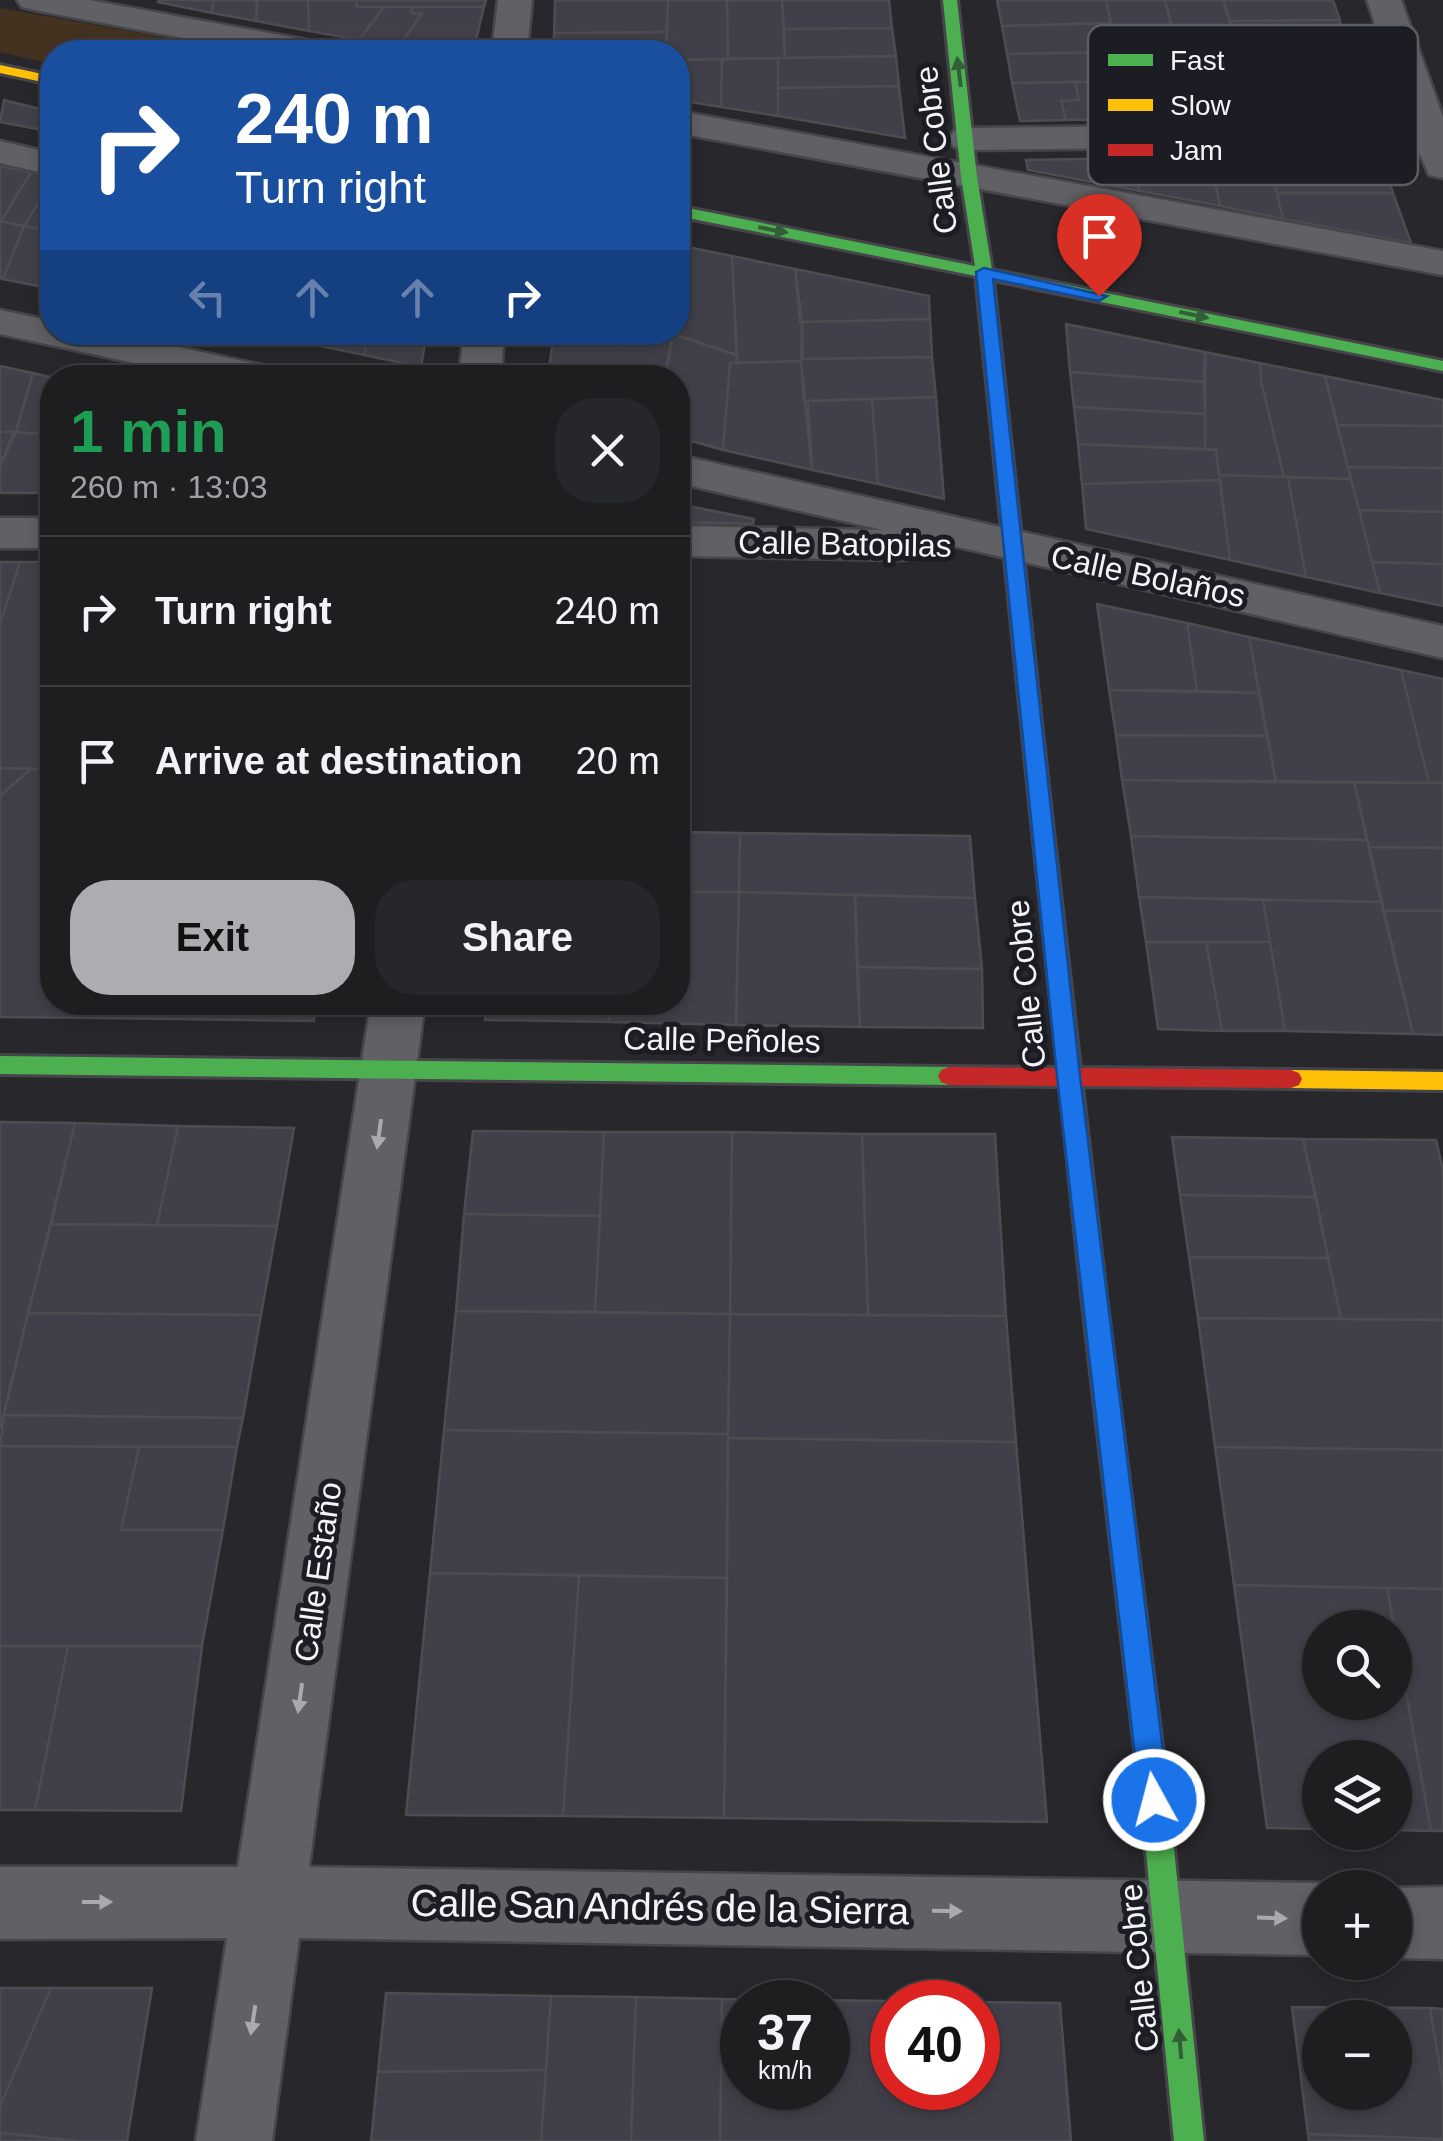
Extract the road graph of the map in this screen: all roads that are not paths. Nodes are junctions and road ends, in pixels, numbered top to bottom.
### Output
1 (34, 0) edge
2 (515, 0) edge
3 (950, 0) edge
4 (1384, 0) edge
5 (1393, 25) edge
6 (248, 40) edge
7 (511, 40) edge
8 (0, 69) edge
9 (40, 77) edge
10 (1418, 99) edge
11 (690, 123) edge
12 (1430, 134) junction
13 (1418, 135) edge
14 (0, 152) edge
15 (1088, 152) edge
16 (968, 158) junction
17 (40, 161) edge
18 (1443, 170) edge
19 (1088, 185) edge
20 (1090, 185) edge
21 (690, 212) edge
22 (1443, 263) edge
23 (984, 272) junction
24 (0, 322) edge
25 (40, 330) edge
26 (109, 345) edge
27 (203, 365) edge
28 (1443, 366) edge
29 (690, 472) edge
30 (0, 533) edge
31 (40, 533) edge
32 (690, 540) edge
33 (1013, 546) junction
34 (1443, 642) edge
35 (396, 1015) edge
36 (0, 1065) edge
37 (388, 1069) junction
38 (1068, 1076) junction
39 (1443, 1081) edge
40 (271, 1902) junction
41 (0, 1903) edge
42 (1168, 1914) junction
43 (1302, 1918) edge
44 (1412, 1923) edge
45 (1443, 1924) edge
46 (234, 2141) edge
47 (1189, 2141) edge

1 - 6 street
2 - 7 street
16 -> 3 street, Calle Cobre
4 - 5 street
8 - 9 street
10 - 12 street
11 - 16 street
12 - 13 street
12 - 18 street
14 - 17 street
15 - 16 street
16 - 19 street
16 - 23 street, Calle Cobre
20 - 22 street
21 -> 23 street
23 -> 28 street
23 - 33 street, Calle Cobre
24 - 25 street
26 - 27 street
29 - 33 street, Calle Bolaños
30 - 31 street
32 - 33 street, Calle Batopilas
33 - 34 street, Calle Bolaños
33 - 38 street, Calle Cobre
35 - 37 street, Calle Estaño
36 - 37 street, Calle Peñoles
37 - 38 street, Calle Peñoles
37 -> 40 street, Calle Estaño
38 - 39 street, Calle Peñoles
38 - 42 street, Calle Cobre
41 -> 40 street, Calle San Andrés de la Sierra
40 -> 42 street, Calle San Andrés de la Sierra
40 -> 46 street, Calle Estaño
42 -> 43 street, Calle San Andrés de la Sierra
47 -> 42 street, Calle Cobre
44 - 45 street

